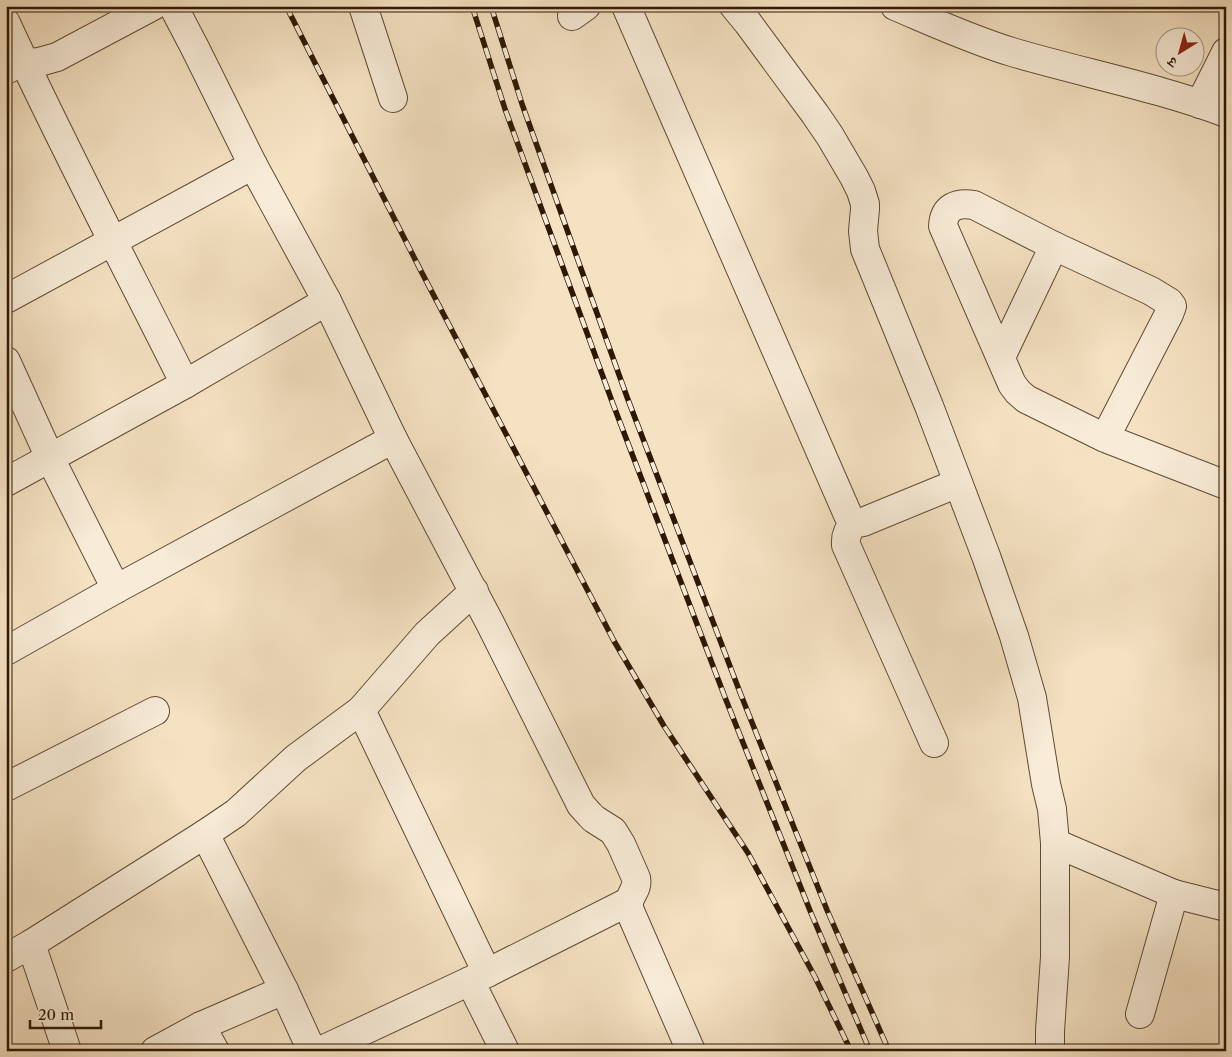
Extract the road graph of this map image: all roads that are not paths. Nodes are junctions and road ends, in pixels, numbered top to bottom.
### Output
1 (153, 6) edge
2 (172, 6) edge
3 (363, 6) edge
4 (626, 6) edge
5 (734, 6) edge
6 (895, 6) edge
7 (6, 23) edge
8 (1226, 52) edge
9 (16, 67) edge
10 (393, 98) dead end
11 (1200, 104) junction
12 (1226, 114) edge
13 (253, 165) junction
14 (113, 242) junction
15 (1054, 246) junction
16 (6, 299) edge
17 (327, 301) junction
18 (1001, 357) junction
19 (6, 361) edge
20 (186, 384) junction
21 (1106, 438) junction
22 (393, 439) junction
23 (50, 458) junction
24 (6, 482) edge
25 (958, 483) junction
26 (1226, 485) edge
27 (855, 522) junction
28 (116, 589) junction
29 (474, 591) junction
30 (6, 651) edge
31 (361, 710) junction
32 (155, 711) dead end
33 (934, 743) dead end
34 (6, 787) edge
35 (205, 834) junction
36 (1055, 842) junction
37 (1174, 894) junction
38 (628, 902) junction
39 (1226, 907) edge
40 (30, 944) junction
41 (6, 958) edge
42 (479, 977) junction
43 (284, 990) junction
44 (1140, 1014) dead end
45 (201, 1026) junction
46 (67, 1051) edge
47 (155, 1051) edge
48 (215, 1051) edge
49 (312, 1051) edge
50 (320, 1051) edge
51 (505, 1051) edge
52 (691, 1051) edge
53 (1050, 1051) edge

1 - 9 street
2 - 13 street
3 - 10 street
4 - 27 street
5 - 25 street
6 - 11 street
7 - 9 street
8 - 11 street
9 - 14 street
11 - 12 street
13 - 14 street
13 - 17 street
14 - 16 street
14 - 20 street
15 - 18 street
15 - 18 street
15 - 21 street
17 - 20 street
17 - 22 street
18 - 21 street
19 - 23 street
20 - 23 street
21 - 26 street
22 - 28 street
22 - 29 street
23 - 24 street
23 - 28 street
25 - 27 street
25 - 36 street
27 - 33 street
28 - 30 street
29 - 31 street
29 - 38 street
31 - 35 street
31 - 42 street
32 - 34 street
35 - 40 street
35 - 43 street
36 - 37 street
36 - 53 street
37 - 39 street
37 - 44 street
38 - 42 street
38 - 52 street
40 - 41 street
40 - 46 street
42 - 50 street
42 - 51 street
43 - 45 street
43 - 49 street
45 - 47 street
45 - 48 street

